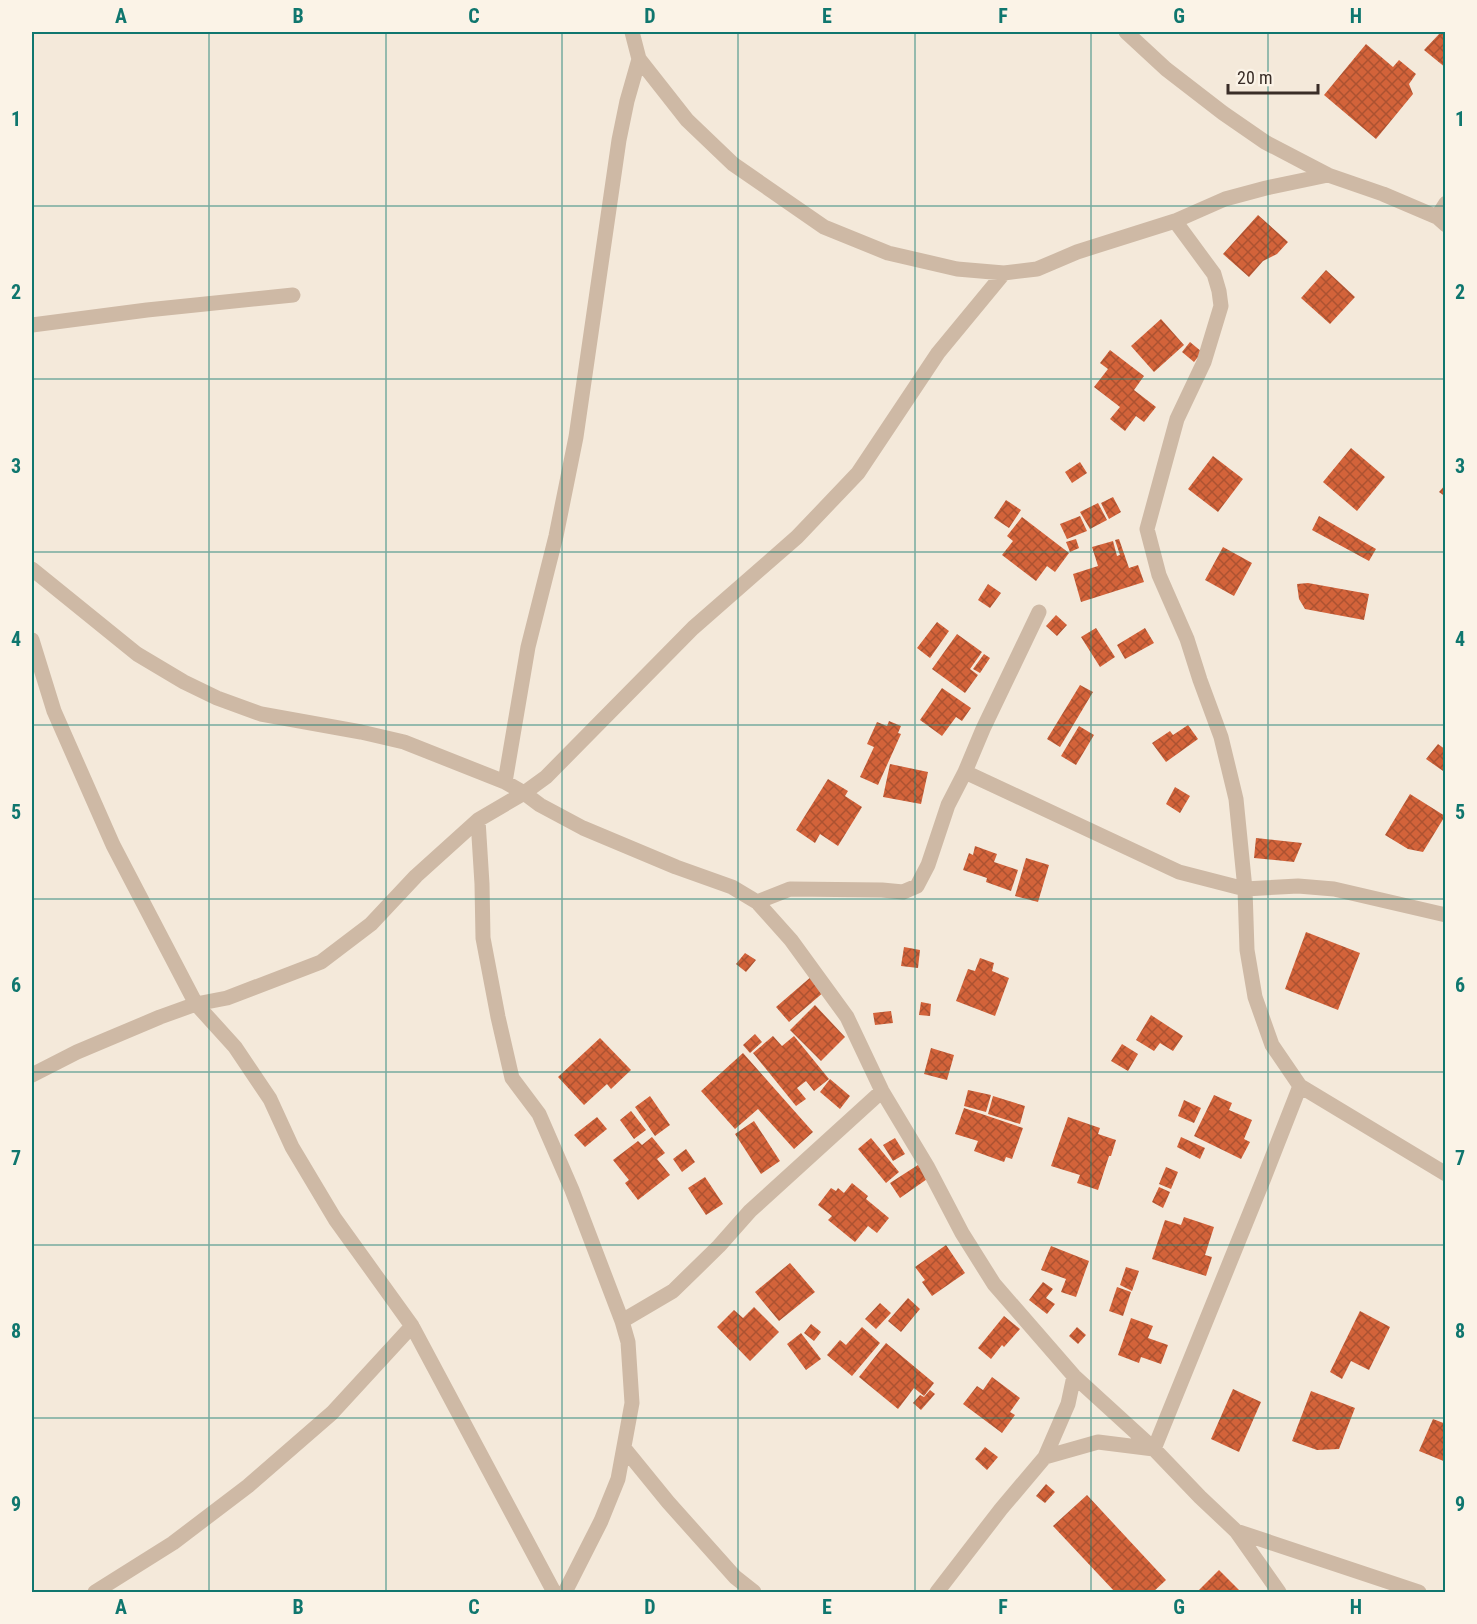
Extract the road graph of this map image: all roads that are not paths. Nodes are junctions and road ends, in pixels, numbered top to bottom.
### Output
1 (632, 32) edge
2 (1126, 32) edge
3 (639, 58) junction
4 (1328, 176) junction
5 (1446, 203) edge
6 (1175, 221) junction
7 (1441, 221) edge
8 (1004, 273) junction
9 (293, 295) dead end
10 (32, 325) edge
11 (32, 569) edge
12 (1039, 612) dead end
13 (32, 640) edge
14 (965, 772) junction
15 (504, 782) junction
16 (524, 793) junction
17 (478, 820) junction
18 (1245, 889) junction
19 (757, 902) junction
20 (1446, 915) edge
21 (196, 1004) junction
22 (32, 1075) edge
23 (1300, 1086) junction
24 (882, 1091) junction
25 (1446, 1174) edge
26 (622, 1321) junction
27 (412, 1326) junction
28 (1074, 1376) junction
29 (624, 1448) junction
30 (1154, 1449) junction
31 (1045, 1457) junction
32 (1236, 1531) junction
33 (95, 1593) edge
34 (554, 1593) edge
35 (566, 1593) edge
36 (754, 1593) edge
37 (936, 1593) edge
38 (1279, 1593) edge
39 (1419, 1593) edge

1 - 3 street
2 - 4 street
3 - 8 street
3 - 15 street
4 - 6 street
4 - 7 street
5 - 7 street
6 - 8 street
6 - 18 street
8 - 16 street
9 - 10 street
11 - 15 street
12 - 14 street
13 - 21 street
14 - 18 street
14 - 19 street
15 - 16 street
16 - 17 street
16 - 19 street
17 - 21 street
17 - 26 street
18 - 20 street
18 - 23 street
19 - 24 street
21 - 22 street
21 - 27 street
23 - 25 street
23 - 30 street
24 - 26 street
24 - 28 street
26 - 29 street
27 - 33 street
27 - 34 street
28 - 30 street
28 - 31 street
29 - 35 street
29 - 36 street
30 - 31 street
30 - 32 street
31 - 37 street
32 - 38 street
32 - 39 street

